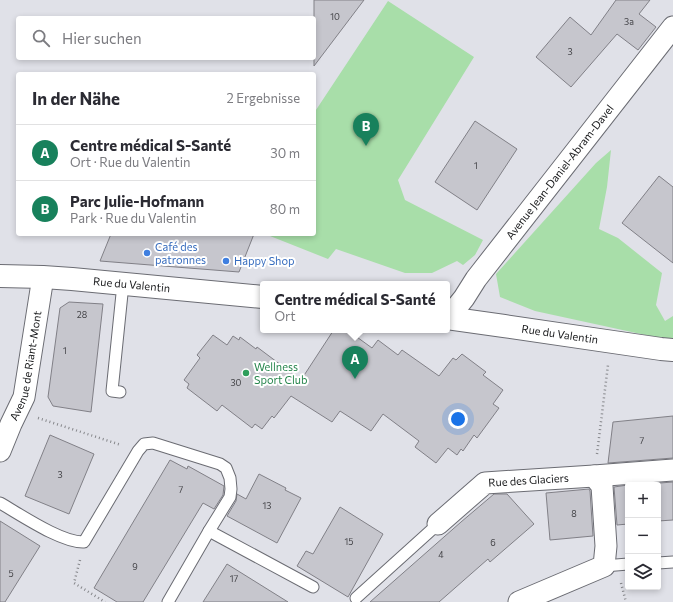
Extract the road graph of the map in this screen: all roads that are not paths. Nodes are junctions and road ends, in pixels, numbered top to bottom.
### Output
1 (673, 27) edge
2 (0, 276) edge
3 (43, 277) junction
4 (123, 284) junction
5 (260, 297) edge
6 (450, 314) edge
7 (450, 318) edge
8 (673, 350) edge
9 (120, 392) dead end
10 (0, 452) edge
11 (673, 470) edge
12 (594, 476) junction
13 (0, 503) edge
14 (438, 524) joint
15 (209, 531) junction
16 (673, 562) edge
17 (661, 563) edge
18 (625, 564) edge
19 (604, 566) junction
20 (313, 587) dead end
21 (356, 598) dead end
22 (168, 602) edge
23 (519, 602) edge

1 - 6 street, Avenue Jean-Daniel-Abram-Davel
2 - 3 street, Rue du Valentin
3 - 4 street, Rue du Valentin
3 - 10 street, Avenue de Riant-Mont
4 - 5 street, Rue du Valentin
4 - 9 lane
7 - 8 street, Rue du Valentin
11 - 12 street, Rue des Glaciers
12 - 14 street, Rue des Glaciers
12 - 19 street
13 - 15 lane
14 - 21 lane, Rue des Glaciers
15 - 20 lane
15 - 22 lane
16 - 17 lane
18 - 19 lane
19 - 23 street

